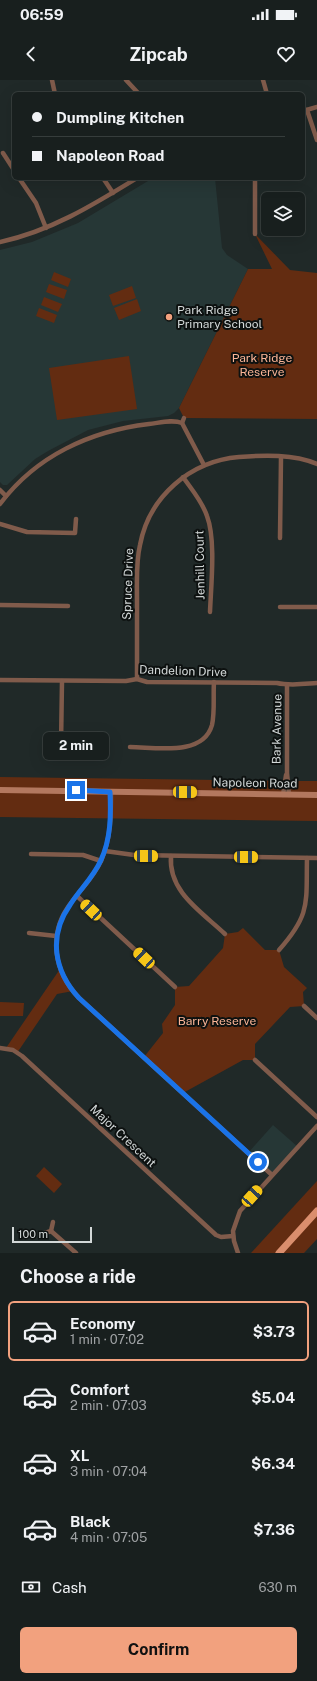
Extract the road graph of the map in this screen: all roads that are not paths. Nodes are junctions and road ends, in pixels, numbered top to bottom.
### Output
1 (52, 80) edge
2 (126, 80) edge
3 (263, 80) edge
4 (55, 92) edge
5 (138, 92) edge
6 (266, 92) edge
7 (317, 107) edge
8 (305, 111) edge
9 (317, 140) edge
10 (3, 153) dead end
11 (12, 167) edge
12 (20, 180) edge
13 (104, 180) edge
14 (134, 180) edge
15 (255, 180) edge
16 (113, 193) junction
17 (46, 228) junction
18 (255, 234) dead end
19 (0, 242) edge
20 (184, 418) dead end
21 (182, 423) junction
22 (281, 457) junction
23 (317, 464) edge
24 (204, 465) junction
25 (183, 477) junction
26 (0, 490) edge
27 (6, 496) junction
28 (0, 504) edge
29 (76, 519) dead end
30 (0, 524) edge
31 (280, 538) dead end
32 (0, 605) edge
33 (68, 606) dead end
34 (280, 607) dead end
35 (317, 608) edge
36 (210, 612) dead end
37 (136, 679) junction
38 (0, 680) edge
39 (62, 680) junction
40 (214, 682) junction
41 (317, 683) edge
42 (288, 685) junction
43 (62, 745) dead end
44 (130, 747) dead end
45 (0, 790) edge
46 (110, 792) junction
47 (286, 795) junction
48 (317, 795) edge
49 (105, 851) junction
50 (31, 854) dead end
51 (171, 856) junction
52 (307, 858) junction
53 (317, 858) edge
54 (101, 861) junction
55 (77, 896) junction
56 (29, 933) dead end
57 (225, 934) dead end
58 (56, 936) junction
59 (279, 950) dead end
60 (175, 987) dead end
61 (304, 1006) dead end
62 (317, 1018) edge
63 (0, 1048) edge
64 (255, 1060) dead end
65 (317, 1117) edge
66 (317, 1126) edge
67 (272, 1175) junction
68 (317, 1211) edge
69 (53, 1222) dead end
70 (51, 1231) junction
71 (45, 1233) dead end
72 (233, 1236) junction
73 (76, 1253) edge
74 (238, 1253) edge
75 (279, 1253) edge

1 - 4 street
2 - 5 street
3 - 6 street
7 - 8 street
8 - 9 street
10 - 11 street
12 - 17 street
13 - 16 street
14 - 16 street
15 - 18 street
16 - 17 street
17 - 19 street
20 - 21 street
21 - 24 street
21 - 27 street
22 - 23 street, Spruce Drive
22 - 24 street, Spruce Drive
22 - 31 street
24 - 25 street, Spruce Drive
25 - 36 street, Jenhill Court
25 - 37 street, Spruce Drive
26 - 27 street
27 - 28 street
29 - 30 street
32 - 33 street
34 - 35 street
37 - 39 street, Dandelion Drive
37 - 40 street, Dandelion Drive
38 - 39 street, Dandelion Drive
39 - 43 street
40 - 42 street, Dandelion Drive
40 - 44 street
41 - 42 street, Dandelion Drive
42 - 47 street, Bark Avenue
45 - 46 main road, Napoleon Road
46 - 47 main road, Napoleon Road
46 - 49 street
47 - 48 main road, Napoleon Road
49 - 51 street
49 - 54 street
50 - 54 street
51 - 52 street
51 - 57 street
52 - 53 street
52 - 59 street
54 - 55 street
55 - 58 street
55 - 60 street
56 - 58 street
58 - 67 street
61 - 62 street
63 - 72 street, Major Crescent
64 - 65 street
66 - 67 street
67 - 72 street
68 - 75 main road
69 - 70 street
70 - 71 street
70 - 73 street
72 - 74 street

